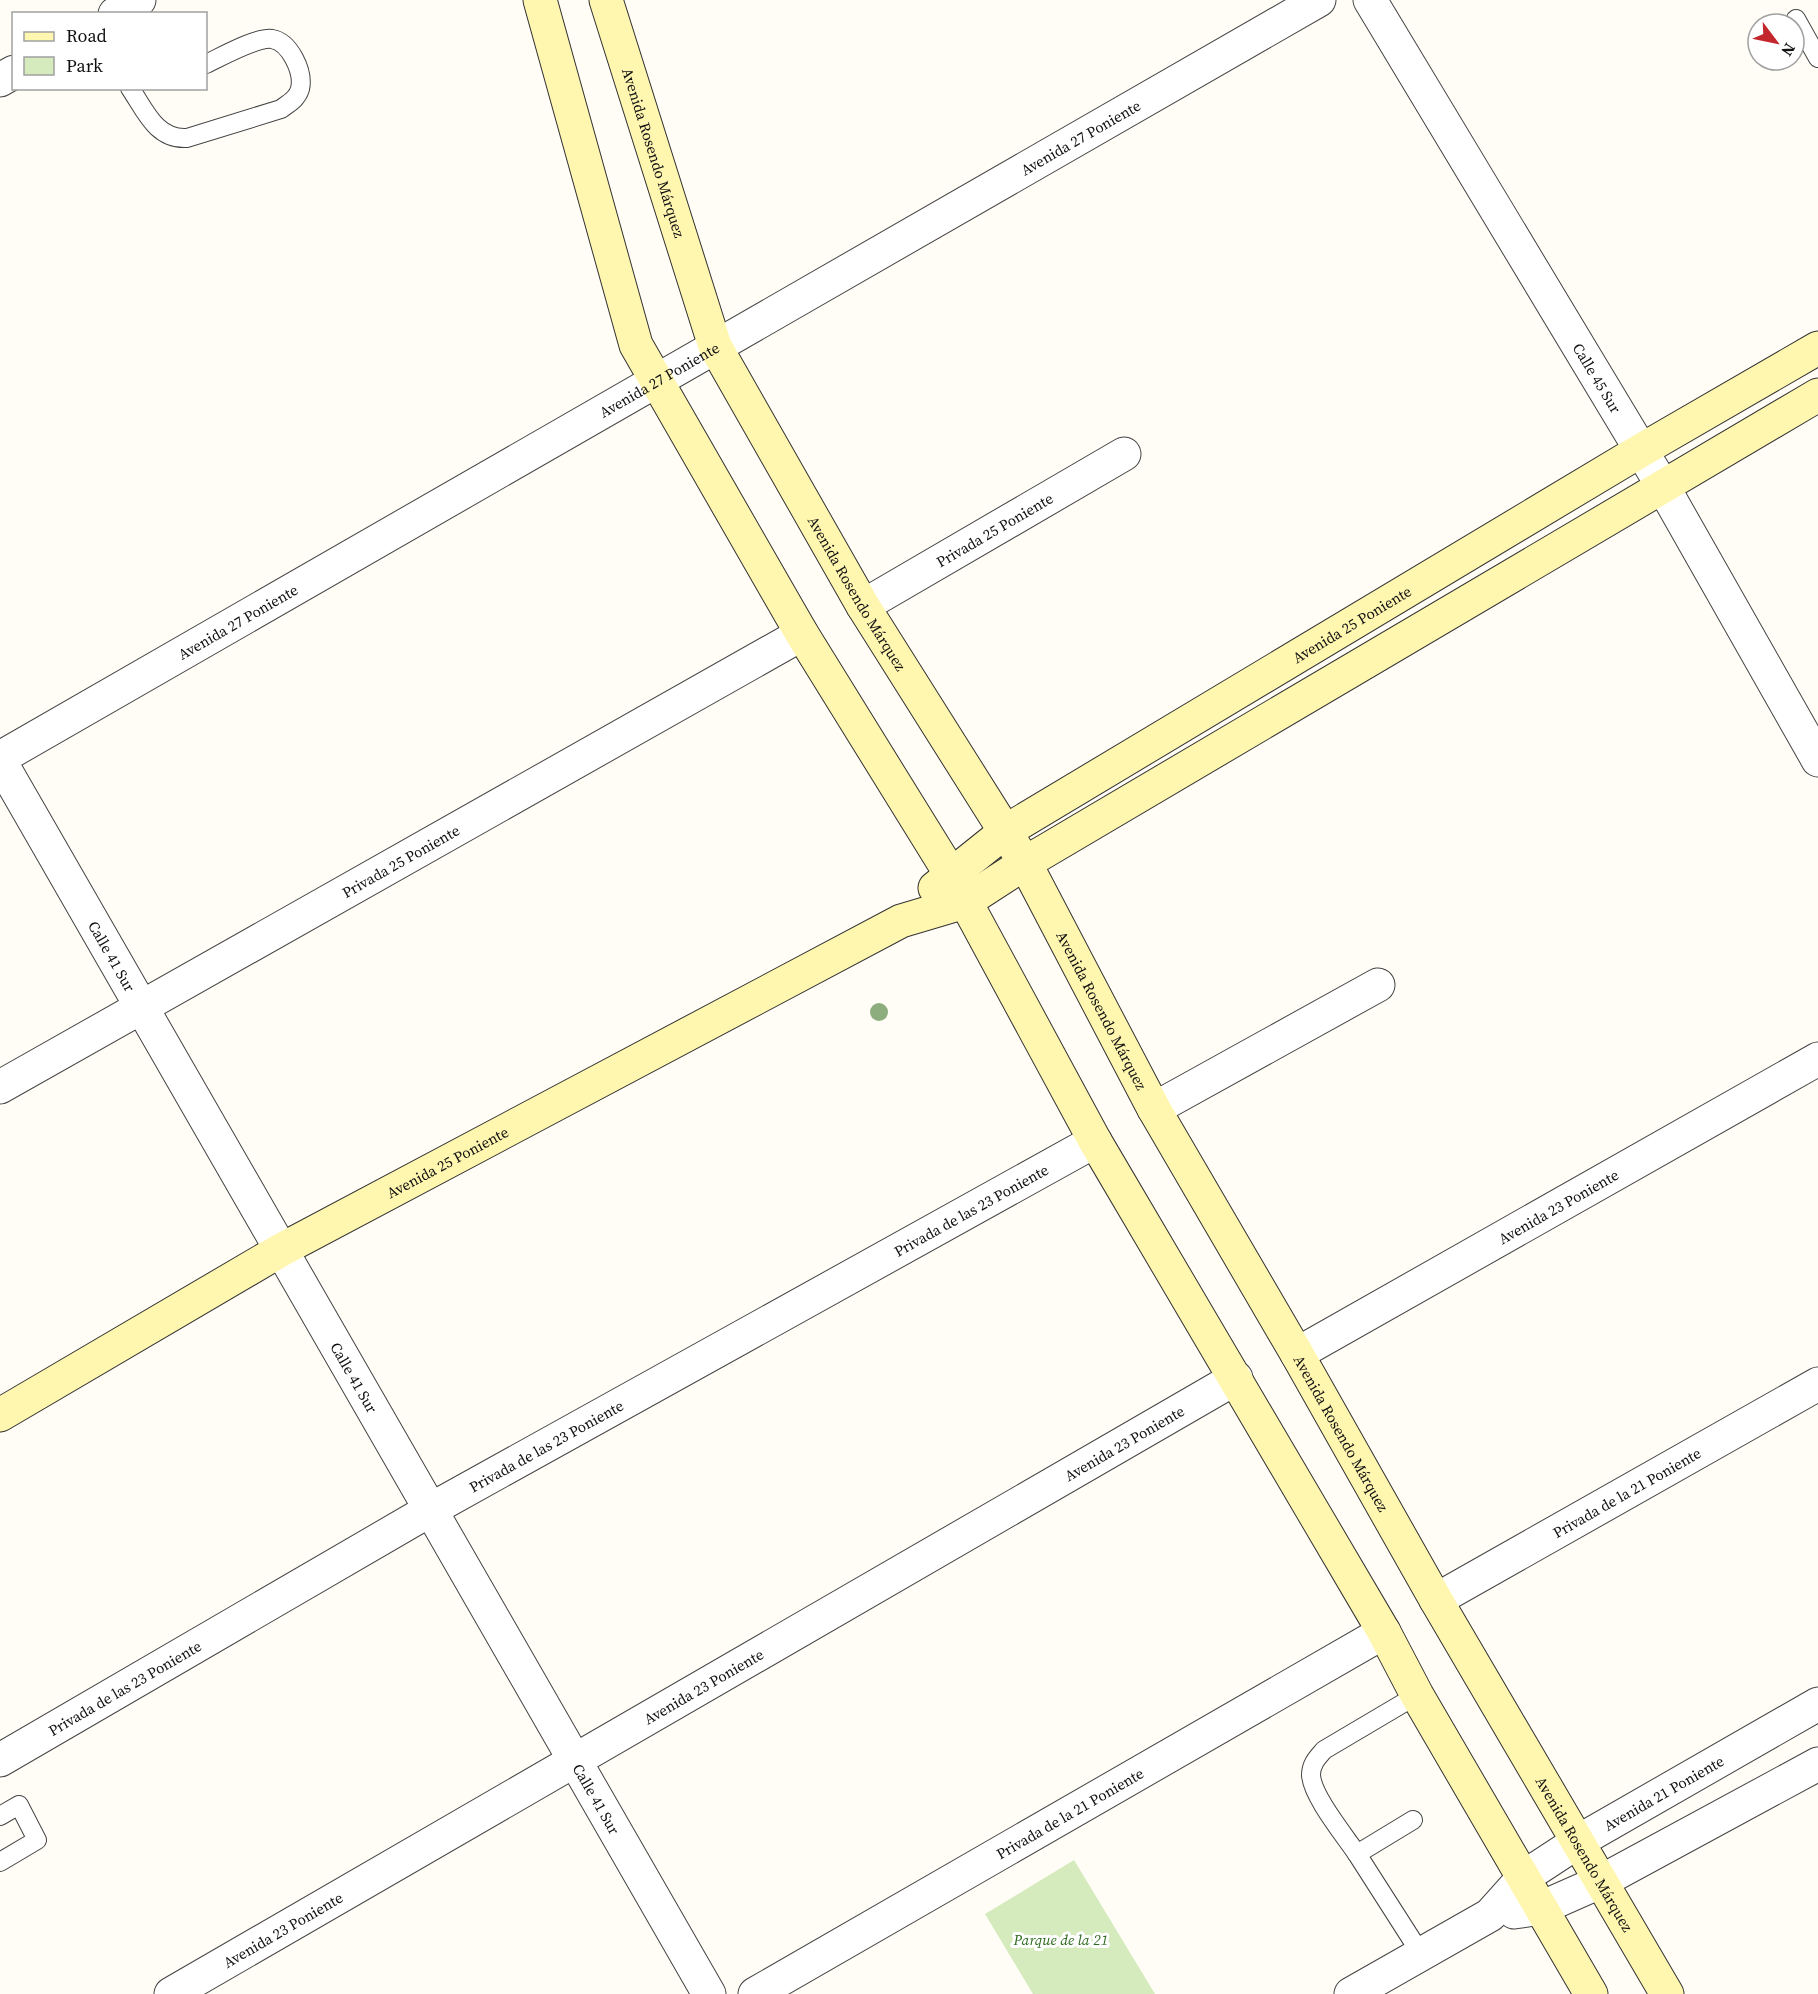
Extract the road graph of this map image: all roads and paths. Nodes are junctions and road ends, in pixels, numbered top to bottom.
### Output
1 (139, 0) edge
2 (540, 0) edge
3 (606, 0) edge
4 (1319, 0) edge
5 (1370, 0) edge
6 (118, 12) edge
7 (1806, 37) edge
8 (1818, 58) edge
9 (207, 64) edge
10 (139, 91) edge
11 (716, 346) junction
12 (1818, 348) edge
13 (656, 381) junction
14 (1818, 395) edge
15 (1640, 451) junction
16 (1124, 454) dead end
17 (1662, 486) junction
18 (863, 606) junction
19 (802, 634) junction
20 (0, 759) edge
21 (1818, 760) edge
22 (1006, 831) junction
23 (1025, 863) junction
24 (951, 873) junction
25 (965, 902) junction
26 (901, 921) junction
27 (1378, 985) dead end
28 (142, 1008) junction
29 (1818, 1059) edge
30 (0, 1088) edge
31 (1154, 1109) junction
32 (1095, 1141) junction
33 (281, 1250) junction
34 (1297, 1354) junction
35 (1236, 1378) junction
36 (1818, 1384) edge
37 (0, 1415) edge
38 (430, 1510) junction
39 (1436, 1600) junction
40 (1384, 1632) junction
41 (1417, 1695) junction
42 (1818, 1704) edge
43 (0, 1760) edge
44 (574, 1761) junction
45 (1818, 1764) edge
46 (0, 1816) edge
47 (1413, 1820) dead end
48 (1579, 1841) junction
49 (1357, 1854) junction
50 (0, 1862) edge
51 (1524, 1877) junction
52 (1602, 1881) junction
53 (1541, 1908) junction
54 (1490, 1915) junction
55 (1421, 1954) junction
56 (171, 1994) edge
57 (709, 1994) edge
58 (755, 1994) edge
59 (1351, 1994) edge
60 (1591, 1994) edge
61 (1667, 1994) edge

1 - 6 street
2 - 13 main road
3 - 11 main road, Avenida Rosendo Márquez
4 - 11 street, Avenida 27 Poniente
5 - 15 street, Calle 45 Sur
7 - 8 lane
9 - 10 lane
11 - 13 street, Avenida 27 Poniente
11 - 18 main road, Avenida Rosendo Márquez
12 - 15 main road, Avenida 25 Poniente
13 - 19 main road
13 - 20 street, Avenida 27 Poniente
14 - 17 main road, Avenida 25 Poniente
15 - 17 street, Calle 45 Sur
15 - 22 main road, Avenida 25 Poniente
16 - 18 street, Privada 25 Poniente
17 - 21 street, Calle 45 Sur
17 - 23 main road, Avenida 25 Poniente
18 - 22 main road, Avenida Rosendo Márquez
19 - 24 main road
19 - 28 street, Privada 25 Poniente
20 - 28 street, Calle 41 Sur
22 - 23 main road, Avenida Rosendo Márquez
22 - 24 main road, Avenida 25 Poniente
23 - 25 main road, Avenida 25 Poniente
23 - 31 main road, Avenida Rosendo Márquez
24 - 25 main road
24 - 26 main road, Avenida 25 Poniente
25 - 26 main road, Avenida 25 Poniente
25 - 32 main road
26 - 33 main road, Avenida 25 Poniente
27 - 31 street
28 - 30 street, Privada 25 Poniente
28 - 33 street, Calle 41 Sur
29 - 34 street, Avenida 23 Poniente
31 - 34 main road, Avenida Rosendo Márquez
32 - 35 main road
32 - 38 street, Privada de las 23 Poniente
33 - 37 main road, Avenida 25 Poniente
33 - 38 street, Calle 41 Sur
34 - 39 main road, Avenida Rosendo Márquez
35 - 40 main road
35 - 44 street, Avenida 23 Poniente
36 - 39 street, Privada de la 21 Poniente
38 - 43 street, Privada de las 23 Poniente
38 - 44 street, Calle 41 Sur
39 - 48 main road, Avenida Rosendo Márquez
40 - 41 main road
40 - 58 street, Privada de la 21 Poniente
41 - 49 lane
41 - 51 main road
42 - 48 street, Avenida 21 Poniente
44 - 56 street, Avenida 23 Poniente
44 - 57 street, Calle 41 Sur
45 - 52 street, Avenida 21 Poniente
46 - 50 lane
47 - 49 lane
48 - 51 street, Avenida 21 Poniente
48 - 52 main road, Avenida Rosendo Márquez
49 - 55 lane
51 - 53 main road
51 - 54 street, Avenida 21 Poniente
52 - 53 street, Avenida 21 Poniente
52 - 61 main road, Avenida Rosendo Márquez
53 - 54 street, Avenida 21 Poniente
53 - 60 main road
54 - 55 street, Avenida 21 Poniente
55 - 59 street, Avenida 21 Poniente

